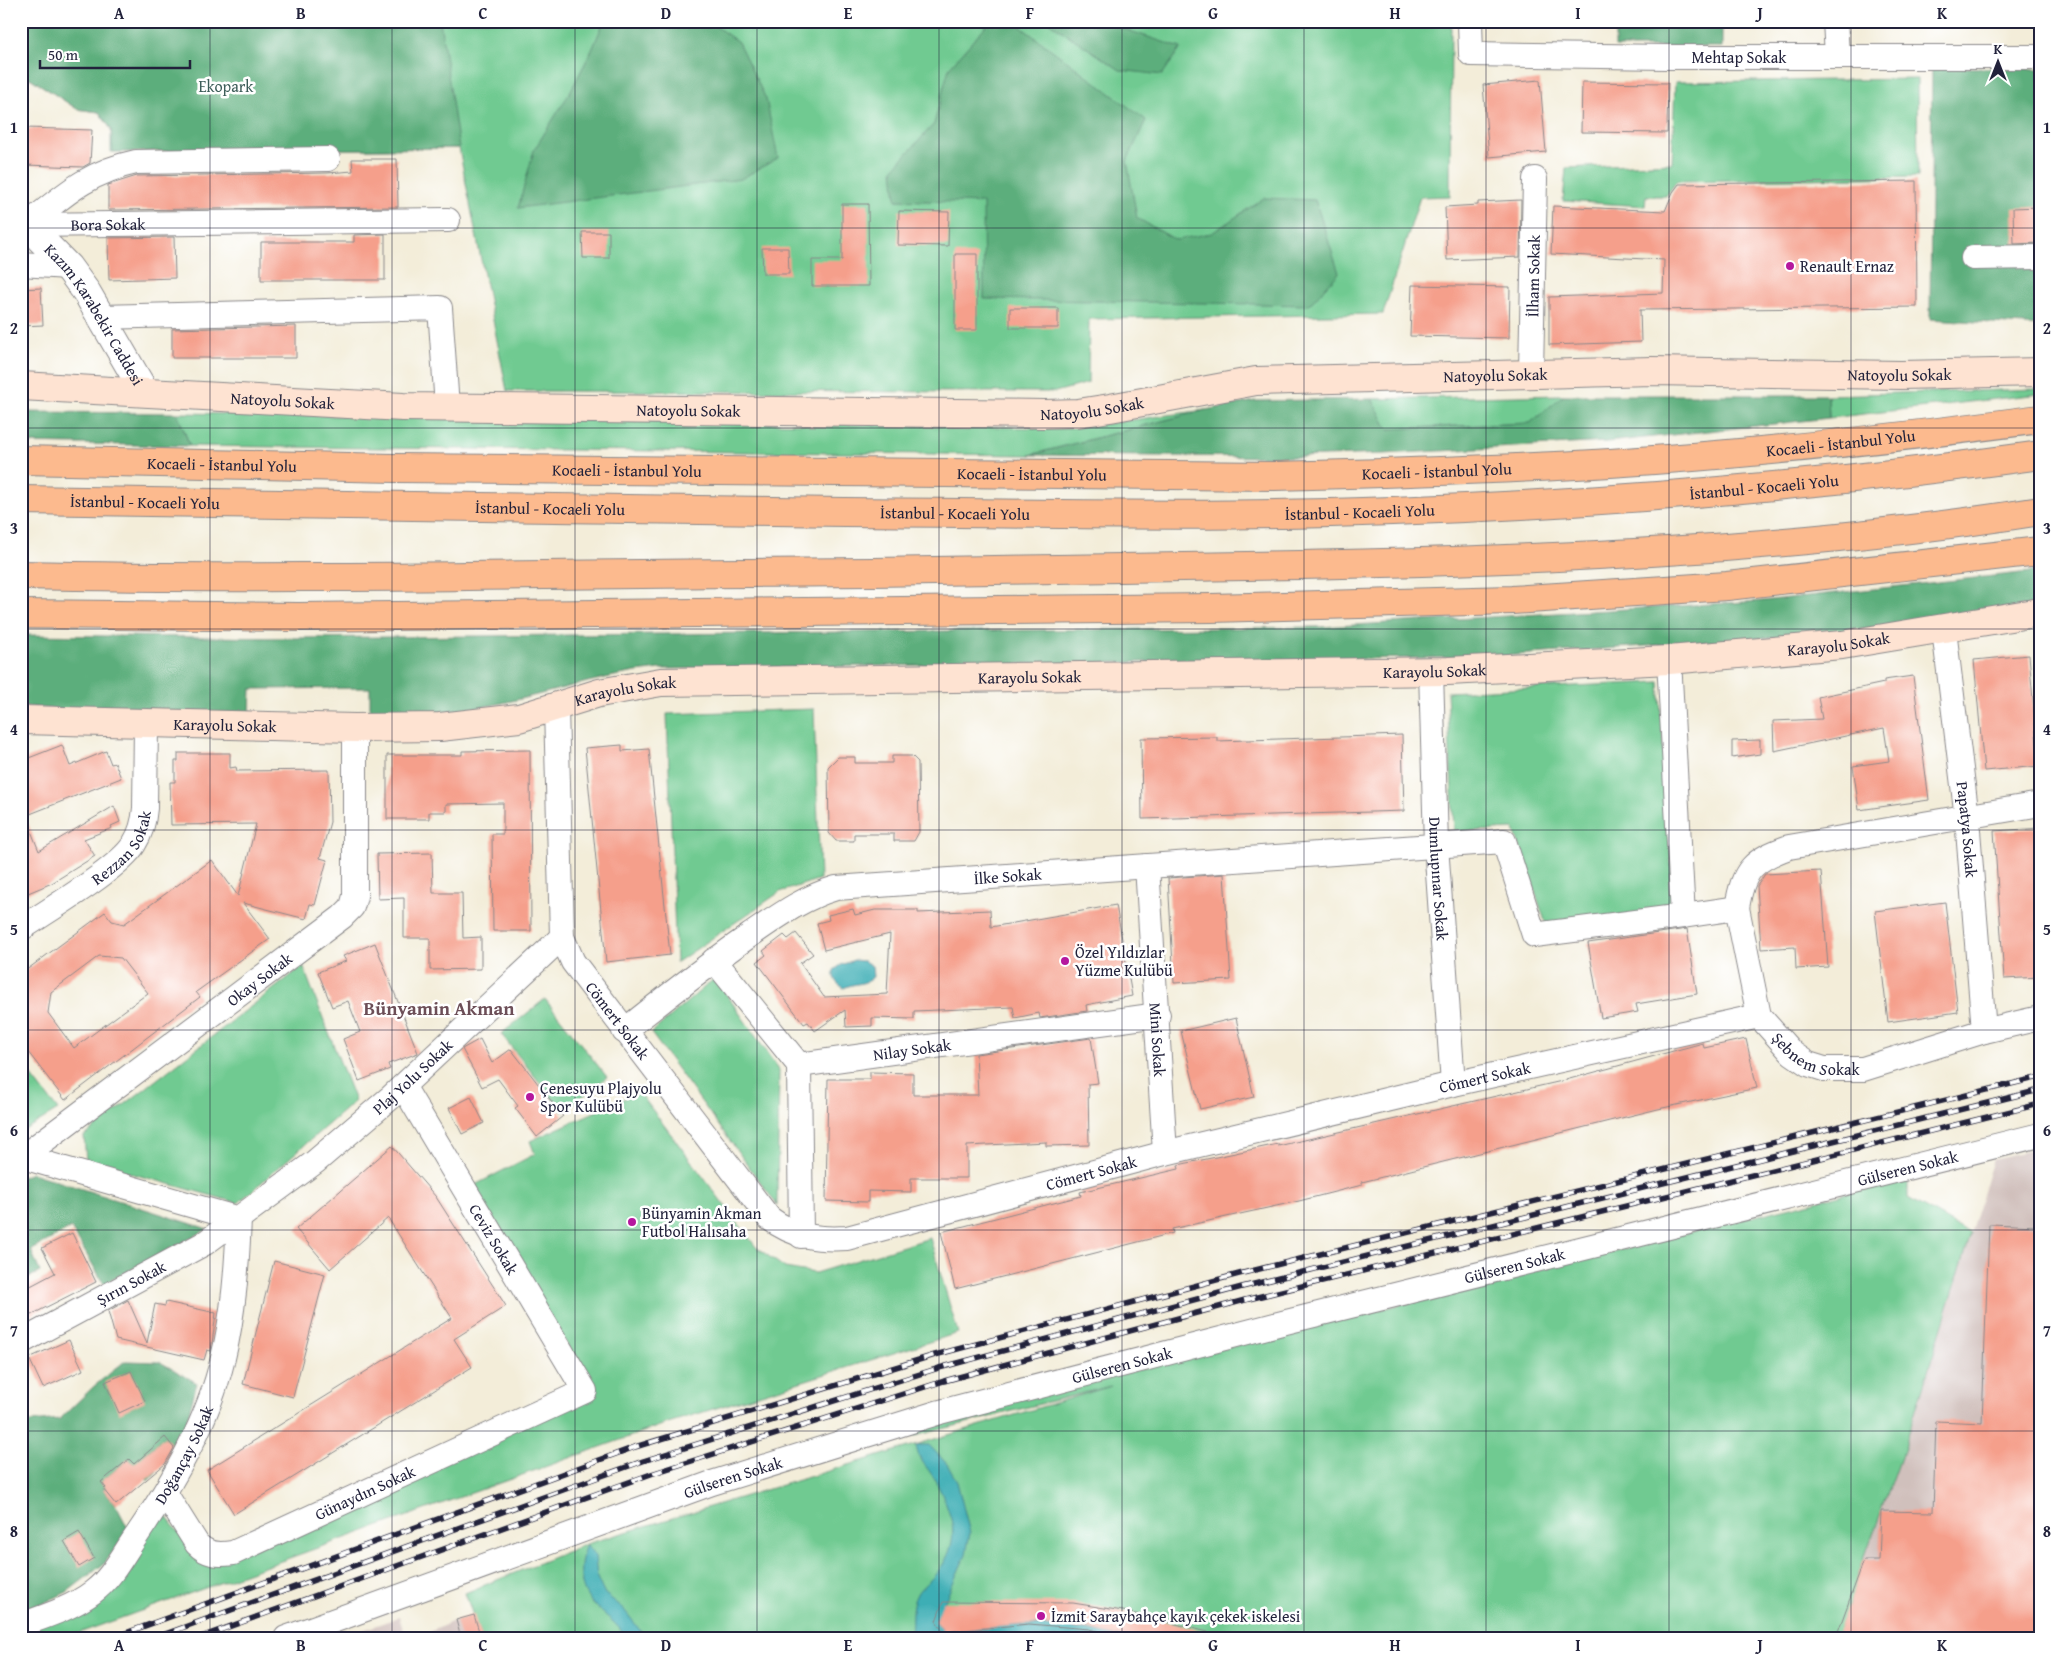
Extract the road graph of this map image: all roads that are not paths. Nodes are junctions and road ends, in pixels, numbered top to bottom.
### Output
1 (1470, 21) edge
2 (1835, 21) edge
3 (1837, 56) junction
4 (2040, 57) edge
5 (328, 158) dead end
6 (1535, 179) dead end
7 (448, 220) dead end
8 (24, 222) edge
9 (2040, 257) edge
10 (1973, 258) dead end
11 (21, 264) edge
12 (68, 267) junction
13 (102, 317) junction
14 (1531, 372) junction
15 (2040, 372) edge
16 (21, 386) edge
17 (144, 391) junction
18 (447, 407) junction
19 (2040, 419) edge
20 (2040, 455) edge
21 (21, 460) edge
22 (21, 500) edge
23 (2040, 511) edge
24 (2040, 552) edge
25 (21, 575) edge
26 (2040, 612) edge
27 (21, 614) edge
28 (1944, 630) junction
29 (1669, 660) junction
30 (1431, 672) junction
31 (556, 708) junction
32 (21, 720) edge
33 (146, 725) junction
34 (355, 728) junction
35 (2040, 804) edge
36 (1966, 818) junction
37 (1436, 845) junction
38 (1147, 866) junction
39 (1737, 908) junction
40 (1683, 916) junction
41 (21, 929) edge
42 (562, 937) junction
43 (714, 960) junction
44 (1158, 1016) junction
45 (1759, 1016) junction
46 (2040, 1018) edge
47 (624, 1030) junction
48 (1984, 1031) junction
49 (799, 1065) junction
50 (1453, 1084) junction
51 (403, 1086) junction
52 (2040, 1135) edge
53 (1165, 1153) junction
54 (22, 1158) edge
55 (239, 1219) junction
56 (801, 1236) junction
57 (21, 1342) edge
58 (585, 1391) joint
59 (165, 1493) junction
60 (21, 1625) edge
61 (286, 1638) edge

1 - 3 street, Mehtap Sokak
2 - 3 street
3 - 4 street, Mehtap Sokak
5 - 8 street, Bora Sokak
6 - 14 street, İlham Sokak
7 - 8 street, Bora Sokak
8 - 12 street, Kazım Karabekir Caddesi
9 - 10 street
11 - 12 street
12 - 13 street, Kazım Karabekir Caddesi
13 - 17 street, Kazım Karabekir Caddesi
13 - 18 street
14 - 15 main road, Natoyolu Sokak
14 - 18 main road, Natoyolu Sokak
16 - 17 main road, Natoyolu Sokak
17 - 18 main road, Natoyolu Sokak
19 - 21 highway, Kocaeli - İstanbul Yolu
20 - 22 highway, İstanbul - Kocaeli Yolu
23 - 25 highway
24 - 27 highway
26 - 28 main road, Karayolu Sokak
28 - 29 main road, Karayolu Sokak
28 - 36 street, Papatya Sokak
29 - 30 main road, Karayolu Sokak
29 - 40 street
30 - 31 main road, Karayolu Sokak
30 - 37 street, Dumlupınar Sokak
31 - 34 main road, Karayolu Sokak
31 - 42 street
32 - 33 main road, Karayolu Sokak
33 - 34 main road, Karayolu Sokak
33 - 41 street, Rezzan Sokak
34 - 54 street, Okay Sokak
35 - 36 street
36 - 39 street
36 - 48 street, Papatya Sokak
37 - 38 street, İlke Sokak
37 - 40 street, İlke Sokak
37 - 50 street, Dumlupınar Sokak
38 - 43 street, İlke Sokak
38 - 44 street, Mini Sokak
39 - 40 street
39 - 45 street, Şebnem Sokak
42 - 47 street, Cömert Sokak
42 - 51 street, Plaj Yolu Sokak
43 - 47 street, İlke Sokak
43 - 49 street
44 - 49 street, Nilay Sokak
44 - 53 street, Mini Sokak
45 - 48 street, Şebnem Sokak
45 - 50 street, Cömert Sokak
46 - 48 street, Şebnem Sokak
47 - 56 street, Cömert Sokak
49 - 56 street
50 - 53 street, Cömert Sokak
51 - 55 street, Plaj Yolu Sokak
51 - 58 street, Ceviz Sokak
52 - 61 street, Gülseren Sokak
53 - 56 street, Cömert Sokak
54 - 55 street
55 - 57 street, Şırın Sokak
55 - 59 street, Doğançay Sokak
58 - 59 street, Günaydın Sokak
59 - 60 street, Doğançay Sokak

